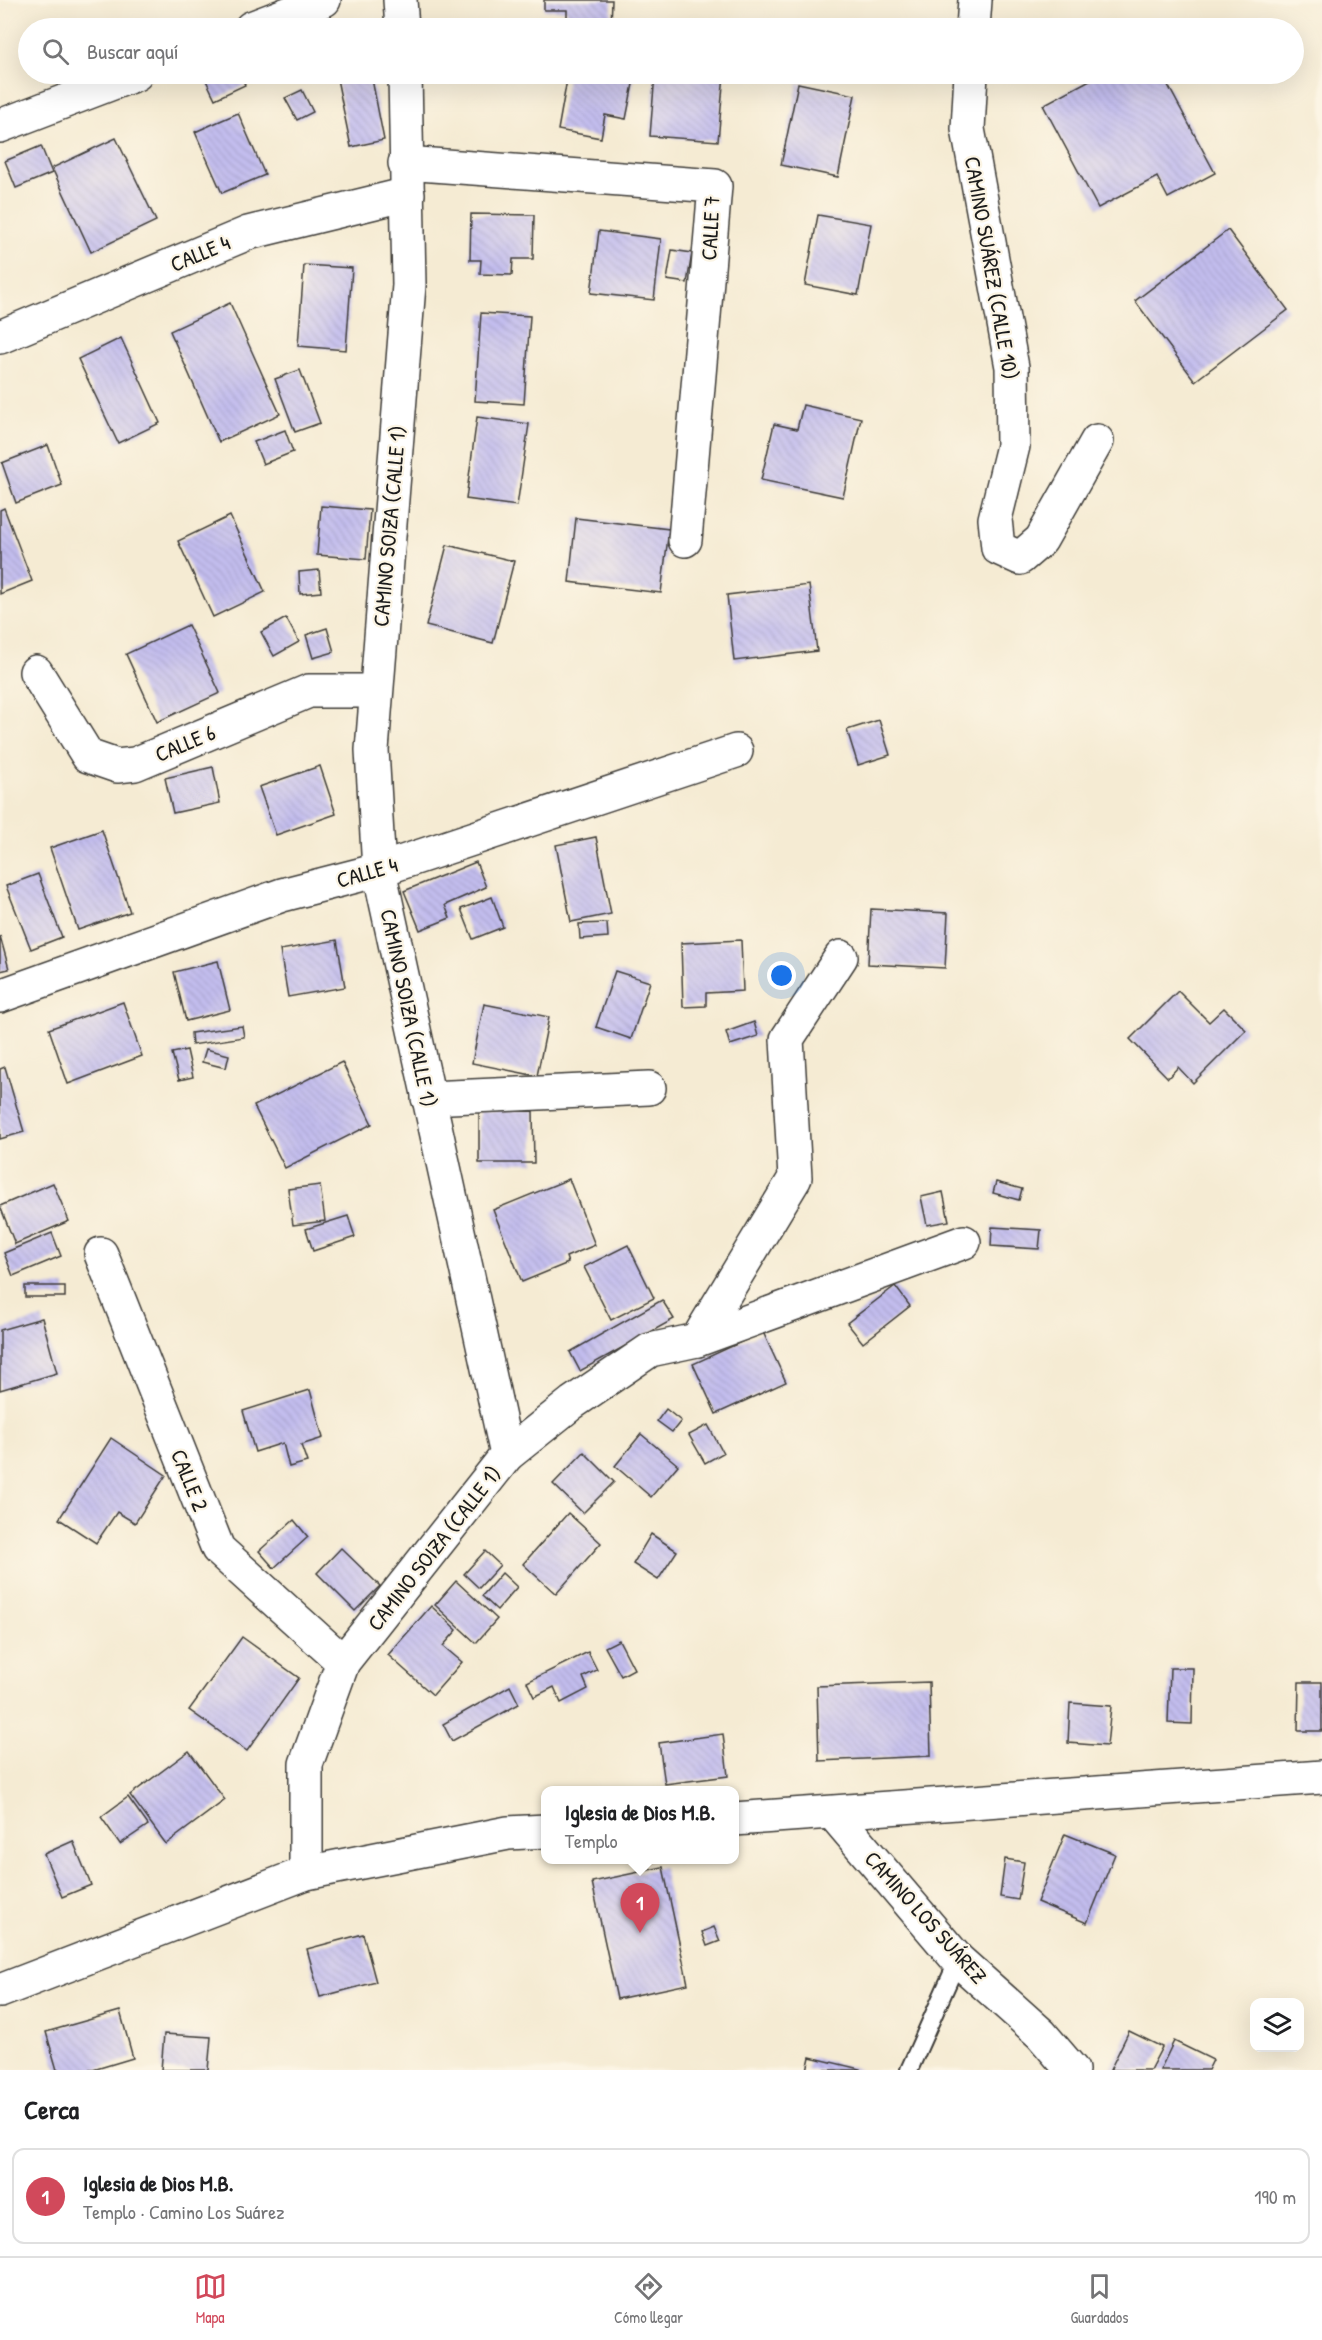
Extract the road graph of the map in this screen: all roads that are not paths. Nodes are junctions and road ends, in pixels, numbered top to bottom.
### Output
1 (324, 0) edge
2 (400, 0) edge
3 (975, 0) edge
4 (277, 18) edge
5 (401, 18) edge
6 (974, 18) edge
7 (110, 84) edge
8 (405, 84) edge
9 (970, 84) edge
10 (0, 126) edge
11 (406, 178) junction
12 (0, 337) edge
13 (1096, 441) dead end
14 (685, 540) dead end
15 (36, 672) dead end
16 (376, 691) junction
17 (736, 751) dead end
18 (379, 870) junction
19 (841, 957) dead end
20 (0, 996) edge
21 (648, 1088) dead end
22 (428, 1098) junction
23 (964, 1242) dead end
24 (101, 1254) dead end
25 (697, 1340) junction
26 (507, 1455) junction
27 (343, 1662) junction
28 (1322, 1777) edge
29 (833, 1813) junction
30 (739, 1819) edge
31 (541, 1831) edge
32 (306, 1874) junction
33 (958, 1960) junction
34 (0, 1990) edge
35 (909, 2070) edge
36 (1072, 2070) edge

1 - 4 street
2 - 5 street
3 - 6 street
7 - 10 street
8 - 11 street, CAMINO SOIZA (CALLE 1)
9 - 13 street, CAMINO SUÁREZ (CALLE 10)
11 - 12 street, CALLE 4
11 - 14 street, CALLE 7
11 - 16 street, CAMINO SOIZA (CALLE 1)
15 - 16 street, CALLE 6
16 - 18 street, CAMINO SOIZA (CALLE 1)
17 - 18 street, CALLE 4
18 - 20 street, CALLE 4
18 - 22 street, CAMINO SOIZA (CALLE 1)
19 - 25 street
21 - 22 street
22 - 26 street, CAMINO SOIZA (CALLE 1)
23 - 25 street
24 - 27 street, CALLE 2
25 - 26 street
26 - 27 street, CAMINO SOIZA (CALLE 1)
27 - 32 street, CAMINO SOIZA (CALLE 1)
28 - 29 street
29 - 30 street
29 - 33 street, CAMINO LOS SUÁREZ
31 - 32 street
32 - 34 street
33 - 35 lane
33 - 36 street, CAMINO LOS SUÁREZ

